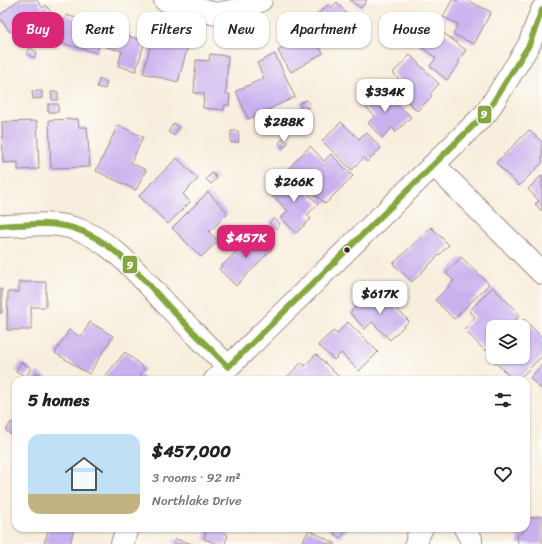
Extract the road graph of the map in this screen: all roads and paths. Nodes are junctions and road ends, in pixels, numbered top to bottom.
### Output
1 (165, 0) edge
2 (261, 0) edge
3 (542, 10) edge
4 (434, 165) junction
5 (0, 226) edge
6 (542, 273) edge
7 (221, 374) edge
8 (126, 532) edge
9 (420, 532) edge
10 (467, 532) edge
11 (122, 544) edge
12 (416, 544) edge
13 (471, 544) edge

1 - 2 street
3 - 4 street
4 - 6 street
4 - 7 street
5 - 7 street
8 - 11 street
9 - 12 street
10 - 13 street

